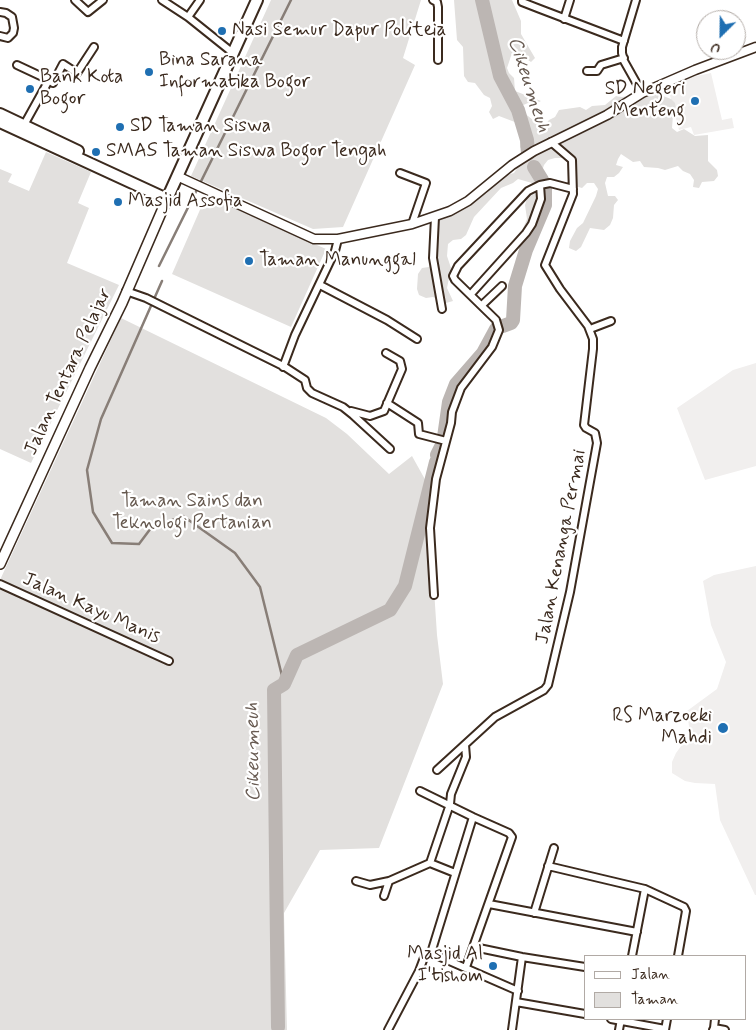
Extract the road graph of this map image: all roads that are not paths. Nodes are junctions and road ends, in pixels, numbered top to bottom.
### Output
1 (75, 0) edge
2 (102, 0) edge
3 (162, 0) edge
4 (200, 0) edge
5 (257, 0) edge
6 (433, 0) edge
7 (522, 0) edge
8 (570, 0) edge
9 (636, 0) edge
10 (0, 12) edge
11 (188, 17) junction
12 (564, 19) junction
13 (0, 36) edge
14 (624, 41) junction
15 (94, 47) dead end
16 (756, 47) edge
17 (233, 53) junction
18 (624, 58) junction
19 (438, 60) dead end
20 (17, 65) dead end
21 (588, 71) dead end
22 (49, 80) junction
23 (642, 93) junction
24 (0, 114) edge
25 (0, 122) edge
26 (24, 125) junction
27 (551, 142) junction
28 (98, 164) junction
29 (400, 173) dead end
30 (177, 176) junction
31 (540, 185) junction
32 (573, 189) junction
33 (168, 196) junction
34 (435, 217) junction
35 (412, 224) junction
36 (338, 238) junction
37 (320, 285) junction
38 (502, 286) dead end
39 (126, 291) junction
40 (471, 294) junction
41 (482, 305) junction
42 (442, 309) dead end
43 (610, 321) dead end
44 (590, 329) junction
45 (418, 339) dead end
46 (386, 353) dead end
47 (283, 367) junction
48 (388, 403) junction
49 (347, 410) junction
50 (446, 441) junction
51 (390, 449) dead end
52 (0, 564) edge
53 (0, 584) edge
54 (434, 595) dead end
55 (169, 661) dead end
56 (465, 745) junction
57 (437, 770) dead end
58 (420, 791) dead end
59 (450, 804) junction
60 (473, 817) junction
61 (554, 848) dead end
62 (430, 863) junction
63 (548, 866) junction
64 (455, 873) junction
65 (389, 881) junction
66 (356, 882) dead end
67 (645, 889) junction
68 (384, 896) dead end
69 (489, 904) junction
70 (534, 913) junction
71 (637, 932) junction
72 (474, 947) junction
73 (431, 953) junction
74 (632, 955) edge
75 (678, 955) edge
76 (522, 957) junction
77 (584, 967) edge
78 (466, 968) junction
79 (518, 991) junction
80 (516, 1002) junction
81 (584, 1014) edge
82 (621, 1020) edge
83 (665, 1029) edge
84 (714, 1029) edge
85 (388, 1030) edge
86 (512, 1030) edge
87 (619, 1030) edge
88 (725, 1030) edge

1 - 2 street
3 - 11 street
4 - 11 street
5 - 17 main road
6 - 19 street
7 - 12 street
8 - 12 street
9 - 14 street
10 - 13 street
11 - 17 street
12 - 14 street
14 - 18 street
15 - 22 street
16 - 23 street
17 - 30 main road
18 - 21 street
18 - 23 street
20 - 22 street
22 - 26 street
23 - 27 street
24 - 26 main road
25 - 28 main road
26 - 28 main road
27 - 32 street
27 - 34 street
28 - 33 main road
29 - 35 street
30 - 33 main road
30 - 36 street
31 - 32 street
31 - 40 street
31 - 40 street
32 - 44 street
33 - 39 main road, Jalan Tentara Pelajar
34 - 35 street
34 - 42 street
35 - 36 street
36 - 37 street
37 - 45 street
37 - 47 street
38 - 41 street
39 - 47 street
39 - 52 main road, Jalan Tentara Pelajar
40 - 41 street
41 - 50 street
43 - 44 street
44 - 56 street, Jalan Kenanga Permai
46 - 48 street
47 - 49 street
48 - 49 street
48 - 50 street
49 - 51 street
50 - 54 street
53 - 55 street, Jalan Kayu Manis
56 - 57 street, Jalan Kenanga Permai
56 - 59 street
58 - 59 street
59 - 60 street
59 - 62 street
60 - 64 street
60 - 69 street
61 - 63 street
62 - 64 street
62 - 65 street
63 - 67 street
63 - 70 street
64 - 73 street
65 - 66 street
65 - 68 street
67 - 71 street
67 - 75 street
69 - 70 street
69 - 72 street
70 - 71 street
71 - 74 street
72 - 76 street
72 - 78 street
73 - 78 street
73 - 85 street
76 - 77 street
76 - 79 street
78 - 79 street
79 - 80 street
80 - 81 street
80 - 86 street
82 - 83 street
82 - 87 street
84 - 88 street

